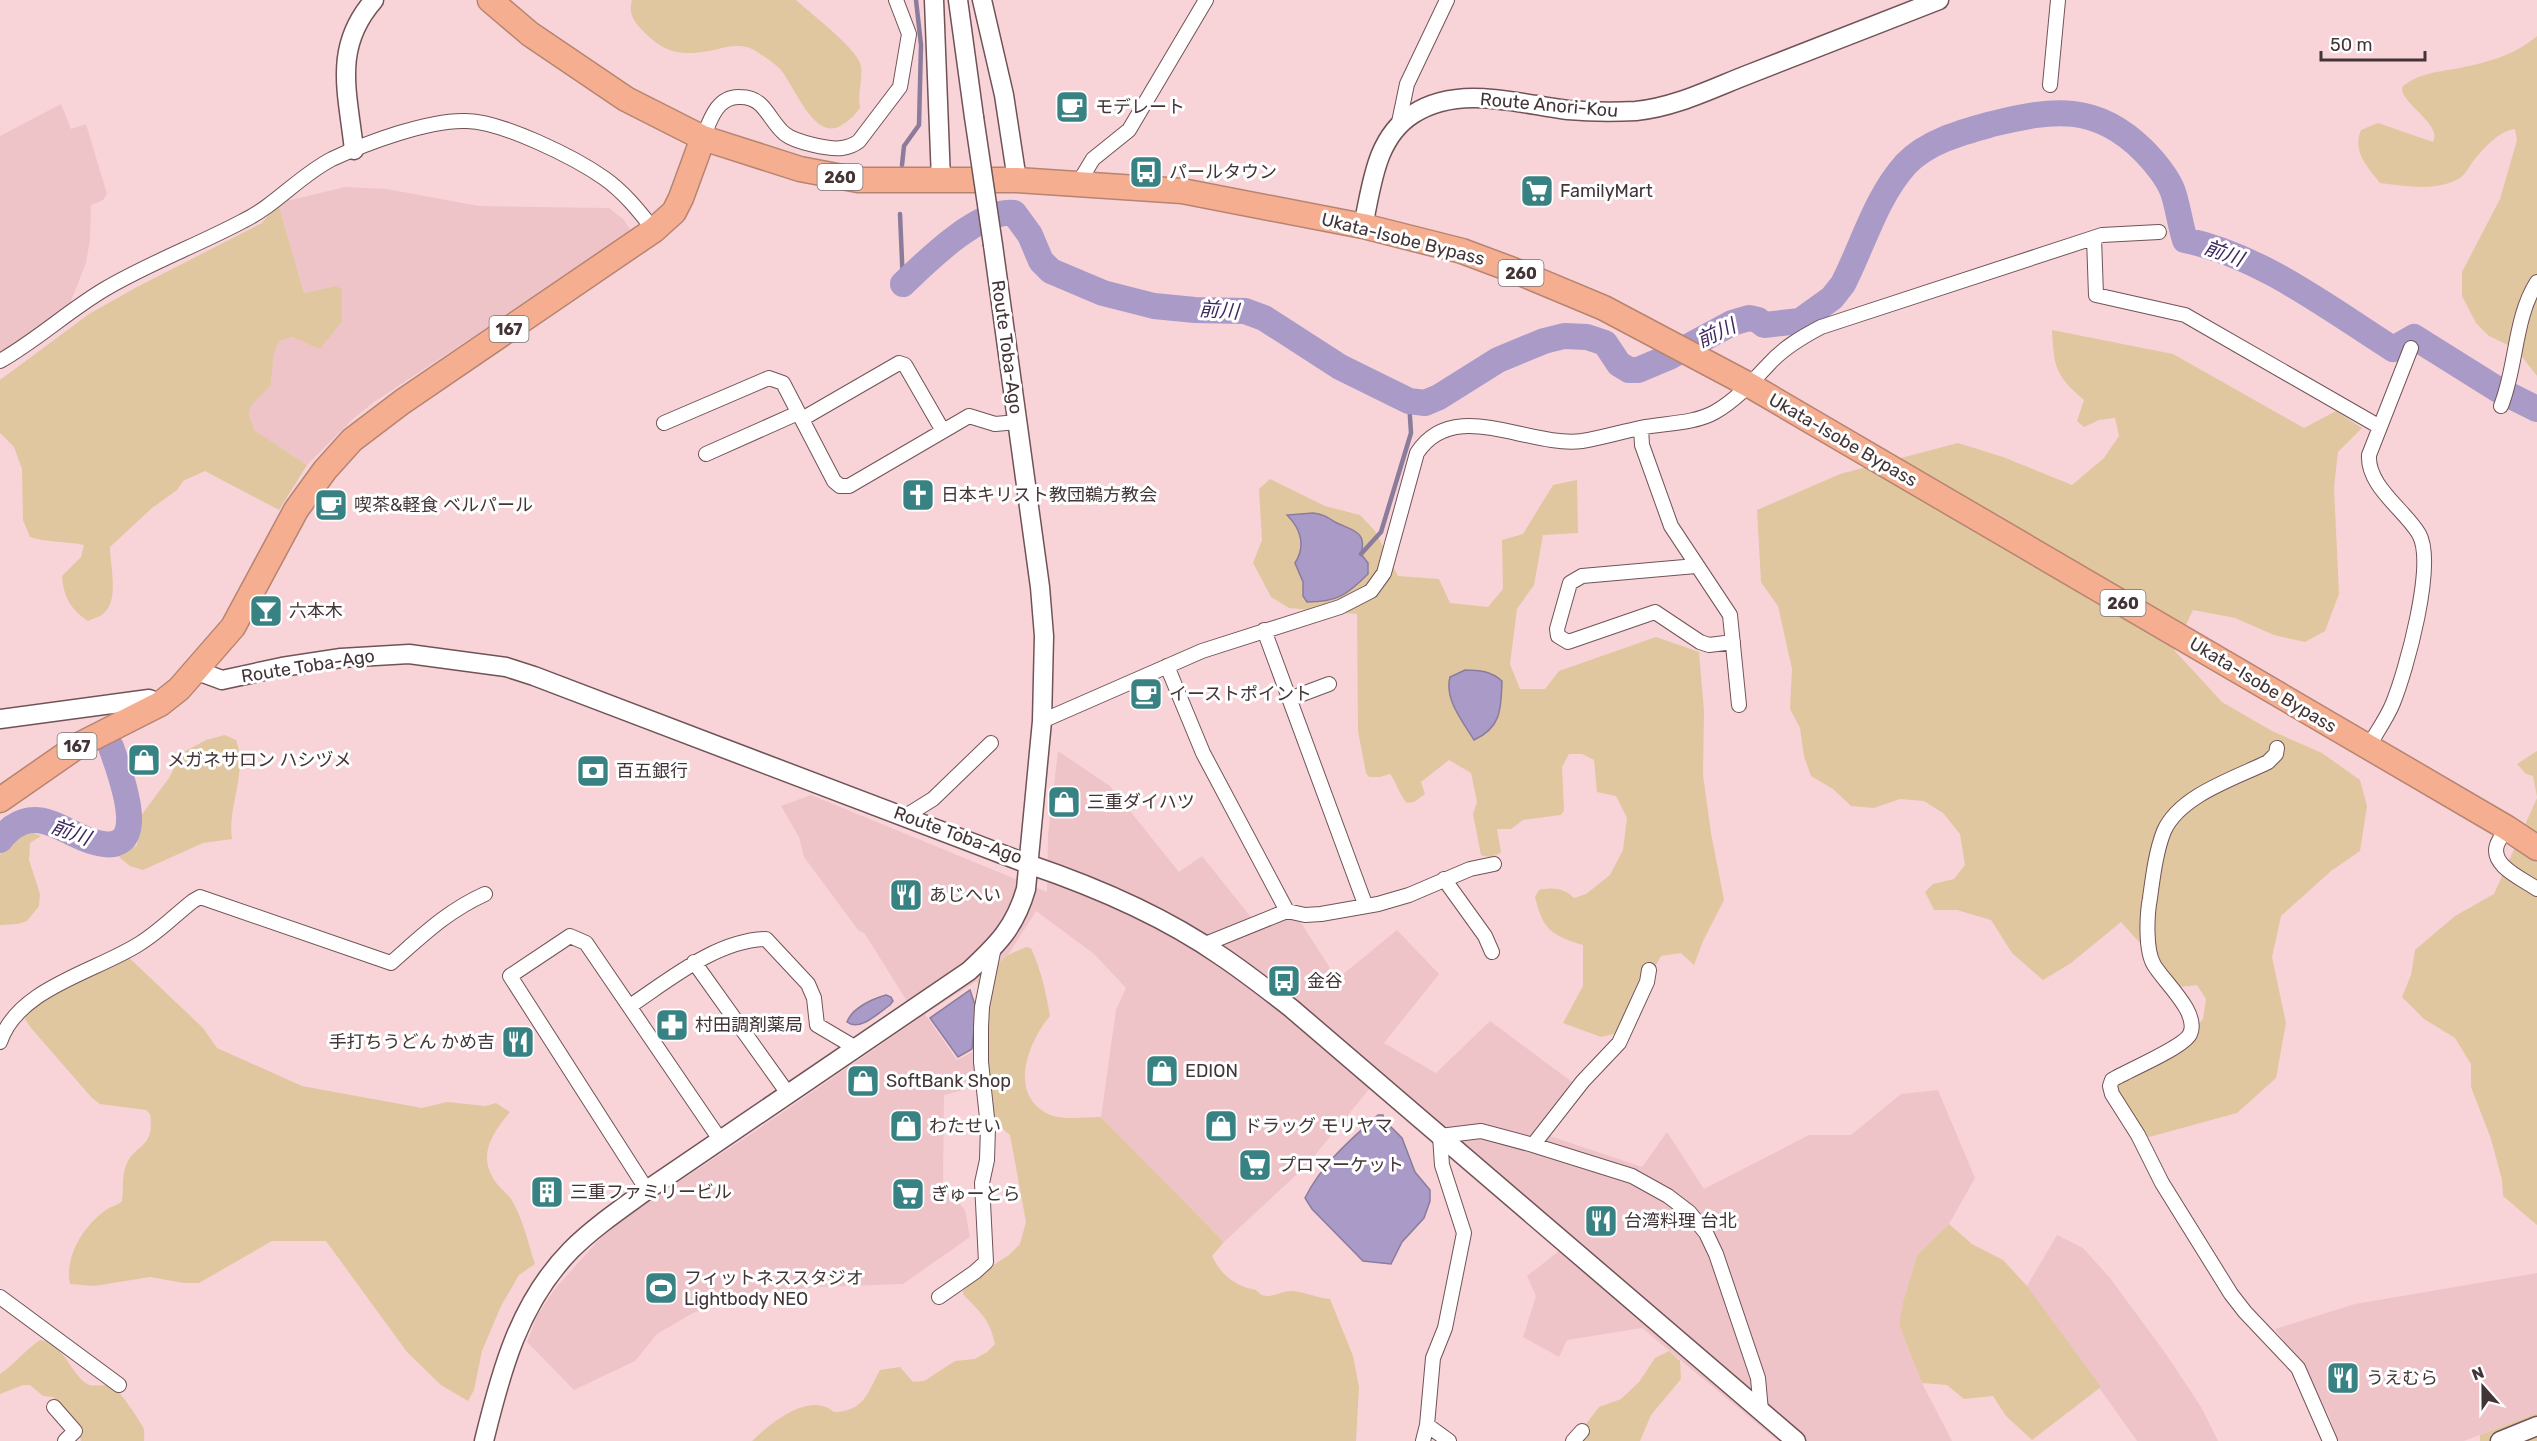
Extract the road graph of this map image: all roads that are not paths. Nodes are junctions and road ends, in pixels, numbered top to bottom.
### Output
1 (374, 0) edge
2 (490, 0) edge
3 (896, 0) edge
4 (934, 0) edge
5 (958, 0) edge
6 (982, 0) edge
7 (1206, 0) edge
8 (1448, 0) edge
9 (1939, 0) edge
10 (2058, 0) edge
11 (2050, 85) dead end
12 (1398, 127) junction
13 (703, 138) junction
14 (354, 150) junction
15 (941, 180) junction
16 (1017, 180) junction
17 (1079, 182) junction
18 (1363, 226) junction
19 (654, 230) junction
20 (2159, 232) dead end
21 (2094, 238) junction
22 (2537, 282) edge
23 (2411, 348) dead end
24 (0, 361) edge
25 (1751, 386) junction
26 (2505, 398) dead end
27 (800, 416) junction
28 (1018, 422) junction
29 (664, 423) dead end
30 (2380, 427) junction
31 (1641, 428) junction
32 (943, 431) junction
33 (706, 454) dead end
34 (1696, 566) junction
35 (1264, 630) junction
36 (1733, 642) junction
37 (1167, 666) junction
38 (195, 670) junction
39 (1329, 684) dead end
40 (1289, 699) junction
41 (160, 704) junction
42 (1739, 705) dead end
43 (0, 719) edge
44 (1042, 721) junction
45 (991, 742) dead end
46 (2368, 747) junction
47 (2277, 748) dead end
48 (0, 800) edge
49 (904, 817) junction
50 (2507, 828) junction
51 (2537, 848) edge
52 (1028, 864) junction
53 (1494, 864) dead end
54 (1444, 879) junction
55 (2537, 889) edge
56 (485, 894) dead end
57 (1365, 904) junction
58 (1287, 911) junction
59 (1203, 945) junction
60 (994, 948) junction
61 (1492, 952) dead end
62 (694, 962) junction
63 (1649, 970) dead end
64 (630, 1006) junction
65 (0, 1042) edge
66 (856, 1048) junction
67 (789, 1095) junction
68 (1440, 1136) junction
69 (721, 1141) junction
70 (1533, 1145) junction
71 (647, 1190) junction
72 (0, 1297) edge
73 (939, 1297) dead end
74 (119, 1385) dead end
75 (54, 1407) dead end
76 (1761, 1411) junction
77 (1427, 1425) junction
78 (2537, 1426) edge
79 (1792, 1440) edge
80 (65, 1441) edge
81 (484, 1441) edge
82 (1423, 1441) edge
83 (1449, 1441) edge
84 (2330, 1441) edge
85 (2500, 1441) edge

1 - 14 main road
2 - 13 highway, Ukata-Isobe Bypass
3 - 13 street
4 - 15 main road
5 - 28 main road, Route Toba-Ago, bridge
6 - 16 main road
7 - 17 street
8 - 12 street
9 - 12 main road, Route Anori-Kou
10 - 11 street
12 - 18 main road, Route Anori-Kou
13 - 15 highway, Ukata-Isobe Bypass / 260
13 - 19 highway, 167
14 - 19 street
14 - 24 street
15 - 16 highway, Ukata-Isobe Bypass / 260
16 - 17 highway, Ukata-Isobe Bypass / 260
17 - 18 highway, Ukata-Isobe Bypass / 260
18 - 25 highway, Ukata-Isobe Bypass / 260
19 - 38 highway, 167
20 - 21 street
21 - 25 street
21 - 30 street
22 - 26 street
23 - 30 street
25 - 31 street
25 - 46 highway, Ukata-Isobe Bypass / 260
27 - 29 street
27 - 32 street
27 - 32 street
27 - 33 street
28 - 32 street
28 - 44 main road, Route Toba-Ago
30 - 46 street
31 - 34 street
31 - 35 street
34 - 36 street
34 - 36 street
35 - 37 street
35 - 40 street
36 - 42 street
37 - 44 street
37 - 58 street
38 - 41 highway, 167
38 - 49 main road, Route Toba-Ago
39 - 40 street
40 - 57 street
41 - 43 main road
41 - 48 highway, 167
44 - 52 main road, Route Toba-Ago
45 - 49 street
46 - 50 highway, Ukata-Isobe Bypass / 260
47 - 84 street
49 - 52 main road, Route Toba-Ago
50 - 51 highway, Ukata-Isobe Bypass / 260
50 - 55 street
52 - 59 main road
52 - 60 main road
53 - 54 street
54 - 57 street
54 - 61 street
56 - 65 street
57 - 58 street
58 - 59 street
59 - 68 main road
60 - 66 main road
60 - 73 street
62 - 64 street
62 - 66 street
62 - 67 street
63 - 70 street
64 - 69 street
64 - 71 street
66 - 67 main road
67 - 69 main road
68 - 70 street
68 - 76 main road
68 - 77 street
69 - 71 main road
70 - 76 street
71 - 81 main road
72 - 74 street
75 - 80 street
76 - 79 main road
77 - 82 street
77 - 83 street
78 - 85 main road

